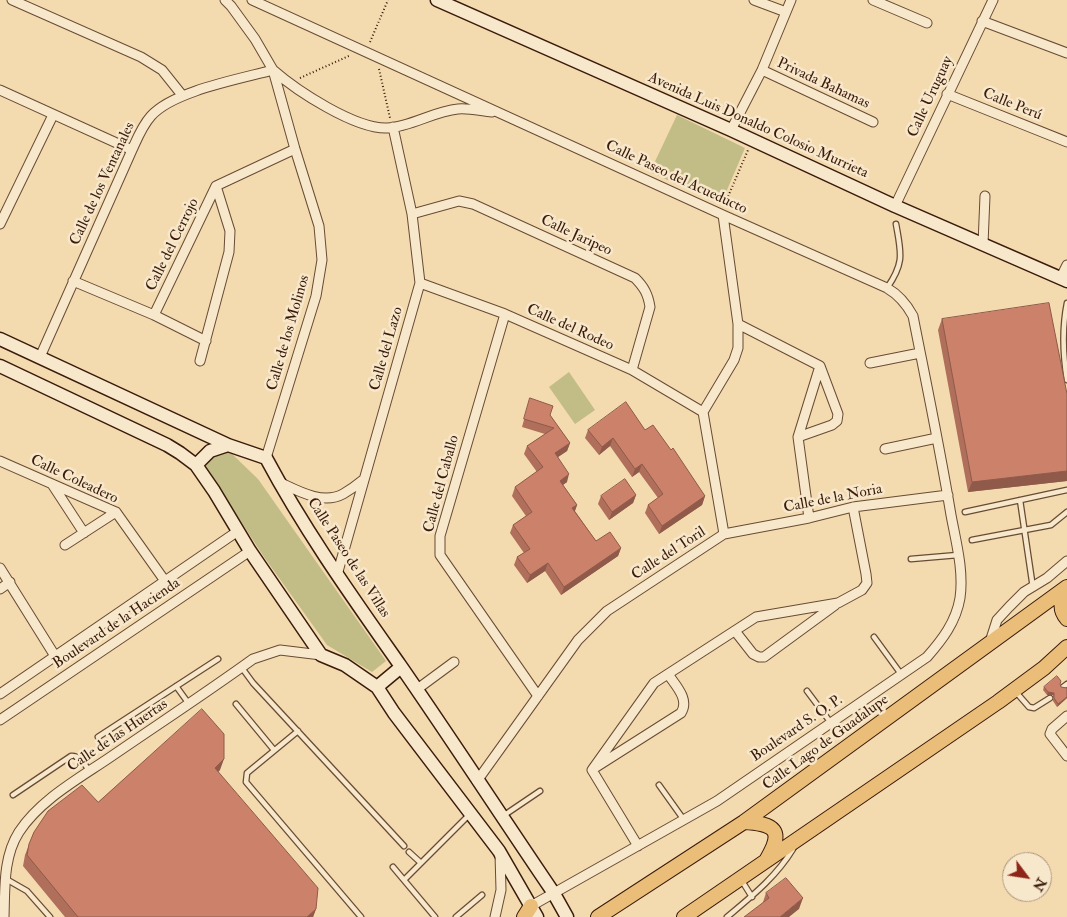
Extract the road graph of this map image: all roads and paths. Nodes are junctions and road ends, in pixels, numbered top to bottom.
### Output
1 (12, 0) edge
2 (224, 0) edge
3 (252, 0) edge
4 (436, 0) edge
5 (754, 0) edge
6 (791, 0) edge
7 (873, 0) edge
8 (993, 0) edge
9 (786, 12) junction
10 (982, 21) junction
11 (927, 23) dead end
12 (1067, 53) edge
13 (358, 58) dead end
14 (273, 70) junction
15 (762, 70) junction
16 (293, 82) dead end
17 (0, 90) edge
18 (947, 94) junction
19 (182, 95) junction
20 (498, 112) junction
21 (53, 115) junction
22 (873, 122) dead end
23 (392, 127) junction
24 (731, 130) junction
25 (752, 140) junction
26 (1067, 142) edge
27 (294, 149) junction
28 (132, 150) junction
29 (216, 186) junction
30 (985, 196) dead end
31 (895, 206) junction
32 (412, 214) junction
33 (723, 215) junction
34 (0, 224) edge
35 (896, 224) dead end
36 (982, 244) junction
37 (1067, 265) edge
38 (1064, 280) edge
39 (73, 281) junction
40 (420, 283) junction
41 (887, 288) junction
42 (1067, 303) edge
43 (505, 314) junction
44 (154, 315) junction
45 (738, 324) junction
46 (1065, 325) edge
47 (0, 339) edge
48 (206, 341) junction
49 (920, 353) junction
50 (40, 357) junction
51 (200, 361) dead end
52 (870, 363) dead end
53 (0, 366) edge
54 (820, 366) junction
55 (632, 370) junction
56 (1067, 380) edge
57 (703, 412) junction
58 (798, 437) junction
59 (937, 438) junction
60 (228, 445) junction
61 (885, 449) dead end
62 (266, 458) junction
63 (0, 461) edge
64 (196, 465) junction
65 (363, 480) junction
66 (279, 482) junction
67 (52, 484) junction
68 (1067, 490) edge
69 (948, 495) junction
70 (1020, 500) junction
71 (853, 507) junction
72 (116, 512) junction
73 (965, 512) dead end
74 (1067, 512) edge
75 (809, 518) junction
76 (1024, 530) junction
77 (238, 531) junction
78 (84, 533) junction
79 (724, 534) junction
80 (972, 540) dead end
81 (65, 546) dead end
82 (250, 551) junction
83 (958, 555) junction
84 (911, 559) dead end
85 (1067, 561) edge
86 (0, 568) edge
87 (337, 575) junction
88 (165, 581) junction
89 (10, 582) junction
90 (1066, 587) edge
91 (1033, 588) junction
92 (0, 589) edge
93 (838, 603) junction
94 (1067, 619) edge
95 (735, 631) junction
96 (874, 637) dead end
97 (989, 645) junction
98 (1067, 649) edge
99 (53, 652) junction
100 (321, 655) junction
101 (218, 659) dead end
102 (454, 662) dead end
103 (401, 667) junction
104 (242, 668) junction
105 (668, 674) junction
106 (902, 675) junction
107 (176, 686) junction
108 (377, 687) junction
109 (416, 690) junction
110 (1014, 690) junction
111 (807, 691) dead end
112 (0, 694) edge
113 (538, 696) junction
114 (1050, 698) dead end
115 (188, 704) junction
116 (236, 704) dead end
117 (1067, 716) edge
118 (0, 720) edge
119 (831, 723) junction
120 (298, 731) junction
121 (98, 737) dead end
122 (274, 750) junction
123 (1067, 756) edge
124 (592, 770) junction
125 (90, 771) junction
126 (477, 781) junction
127 (659, 785) dead end
128 (540, 791) dead end
129 (13, 795) dead end
130 (470, 813) junction
131 (502, 817) junction
132 (684, 820) junction
133 (744, 822) junction
134 (517, 839) junction
135 (799, 839) junction
136 (404, 846) dead end
137 (638, 846) junction
138 (499, 851) junction
139 (410, 852) dead end
140 (766, 862) junction
141 (421, 863) junction
142 (393, 867) dead end
143 (6, 879) junction
144 (741, 879) junction
145 (404, 880) junction
146 (553, 892) junction
147 (482, 895) dead end
148 (752, 897) junction
149 (531, 913) edge
150 (4, 917) edge
151 (50, 917) edge
152 (361, 917) edge
153 (436, 917) edge
154 (456, 917) edge
155 (495, 917) edge
156 (567, 917) edge
157 (598, 917) edge
158 (684, 917) edge
159 (727, 917) edge

1 - 19 street
2 - 14 street, Calle de los Molinos
3 - 20 street, Calle Paseo del Acueducto
4 - 24 street, Avenida Luis Donaldo Colosio Murrieta
5 - 9 street
6 - 9 street
7 - 11 street
8 - 10 street, Calle Uruguay
9 - 15 street
10 - 12 street
10 - 18 street, Calle Uruguay
13 - 16 path
14 - 19 street, Calle de los Ventanales
14 - 23 street, Calle de los Molinos
14 - 27 street, Calle de los Molinos
15 - 22 street, Privada Bahamas
15 - 24 street
17 - 21 street
18 - 26 street, Calle Perú
18 - 31 street, Calle Uruguay
19 - 28 street, Calle de los Ventanales
20 - 23 street, Calle de los Molinos
20 - 33 street, Calle Paseo del Acueducto
21 - 28 street
21 - 34 street
23 - 32 street, Calle del Lazo
24 - 25 street, Avenida Luis Donaldo Colosio Murrieta
25 - 31 street, Avenida Luis Donaldo Colosio Murrieta
25 - 33 path
27 - 29 street, Calle del Cerrojo
27 - 62 street, Calle de los Molinos
28 - 39 street, Calle de los Ventanales
29 - 44 street, Calle del Cerrojo
29 - 48 street, Calle del Cerrojo
30 - 36 street
31 - 36 street, Avenida Luis Donaldo Colosio Murrieta
32 - 40 street, Calle del Lazo
32 - 55 street, Calle Jaripeo
33 - 41 street, Calle Paseo del Acueducto
33 - 45 street
35 - 41 lane
36 - 38 street, Avenida Luis Donaldo Colosio Murrieta
37 - 38 street
39 - 44 street, Calle del Cerrojo
39 - 50 street, Calle de los Ventanales
40 - 43 street, Calle del Rodeo
40 - 65 street, Calle del Lazo
41 - 49 street, Calle Paseo del Acueducto
42 - 46 lane
43 - 55 street, Calle del Rodeo
43 - 113 street, Calle del Caballo
44 - 48 street, Calle del Cerrojo
45 - 54 street
45 - 57 street
46 - 56 lane
47 - 50 street
48 - 51 street, Calle del Cerrojo
49 - 52 street
49 - 59 street, Calle Paseo del Acueducto
50 - 60 street
53 - 64 street
54 - 58 street
54 - 58 street
55 - 57 street, Calle del Rodeo
57 - 79 street, Calle del Toril
58 - 75 street
59 - 61 street
59 - 69 street, Calle Paseo del Acueducto
60 - 62 street
60 - 64 street
62 - 66 street, Calle Paseo de las Villas
63 - 67 street, Calle Coleadero
64 - 77 street
65 - 66 street
65 - 87 street, Calle del Lazo
66 - 87 street, Calle Paseo de las Villas
67 - 72 street, Calle Coleadero
67 - 78 street
68 - 70 lane
69 - 71 street, Calle de la Noria
69 - 83 street, Boulevard S. O. P.
70 - 73 lane
70 - 76 lane
71 - 75 street, Calle de la Noria
71 - 93 street
72 - 78 street
72 - 88 street, Calle Coleadero
74 - 76 lane
75 - 79 street, Calle de la Noria
76 - 80 lane
76 - 91 lane
77 - 82 street
77 - 88 street, Boulevard de la Hacienda
78 - 81 street
79 - 113 street, Calle del Toril
82 - 100 street
82 - 118 street, Boulevard de la Hacienda
83 - 84 lane
83 - 106 street, Boulevard S. O. P.
85 - 91 street
86 - 89 street
87 - 103 street, Calle Paseo de las Villas
88 - 99 street, Boulevard de la Hacienda
89 - 92 street
89 - 99 street
90 - 94 main road
90 - 97 main road, Calle Lago de Guadalupe
91 - 97 street
93 - 95 street
93 - 95 street
95 - 105 street
96 - 106 lane
97 - 133 main road, Calle Lago de Guadalupe
98 - 110 main road
99 - 112 street, Boulevard de la Hacienda
100 - 104 street, Calle de las Huertas
100 - 108 street
101 - 107 lane
102 - 109 street
103 - 108 street
103 - 109 street, Calle Paseo de las Villas
104 - 115 street, Calle de las Huertas
104 - 120 lane
105 - 124 street
105 - 124 street
106 - 119 street, Boulevard S. O. P.
107 - 115 lane
107 - 121 lane
108 - 130 street
109 - 126 street, Calle Paseo de las Villas
110 - 114 lane
110 - 135 main road
111 - 119 lane
113 - 126 street, Calle del Toril
115 - 125 street, Calle de las Huertas
116 - 122 lane
117 - 123 street
119 - 132 street, Boulevard S. O. P.
120 - 122 lane
120 - 136 lane
122 - 152 lane
124 - 137 street
125 - 129 lane
125 - 143 street, Calle de las Huertas
126 - 131 street, Calle Paseo de las Villas
127 - 132 lane
128 - 131 lane
130 - 138 street
130 - 141 lane
131 - 134 street, Calle Paseo de las Villas
132 - 137 street, Boulevard S. O. P.
133 - 140 main road
133 - 157 main road, Calle Lago de Guadalupe
134 - 138 street
134 - 146 street, Calle Paseo de las Villas
135 - 140 main road
135 - 148 lane
137 - 146 street, Boulevard S. O. P.
138 - 149 street
138 - 155 street
139 - 141 lane
140 - 144 main road
141 - 145 lane
142 - 145 lane
143 - 150 street, Calle de las Huertas
143 - 151 lane
144 - 148 lane
144 - 158 main road
145 - 153 lane
146 - 149 street, Boulevard S. O. P.
146 - 156 street, Calle Paseo de las Villas
147 - 154 lane
148 - 159 lane

